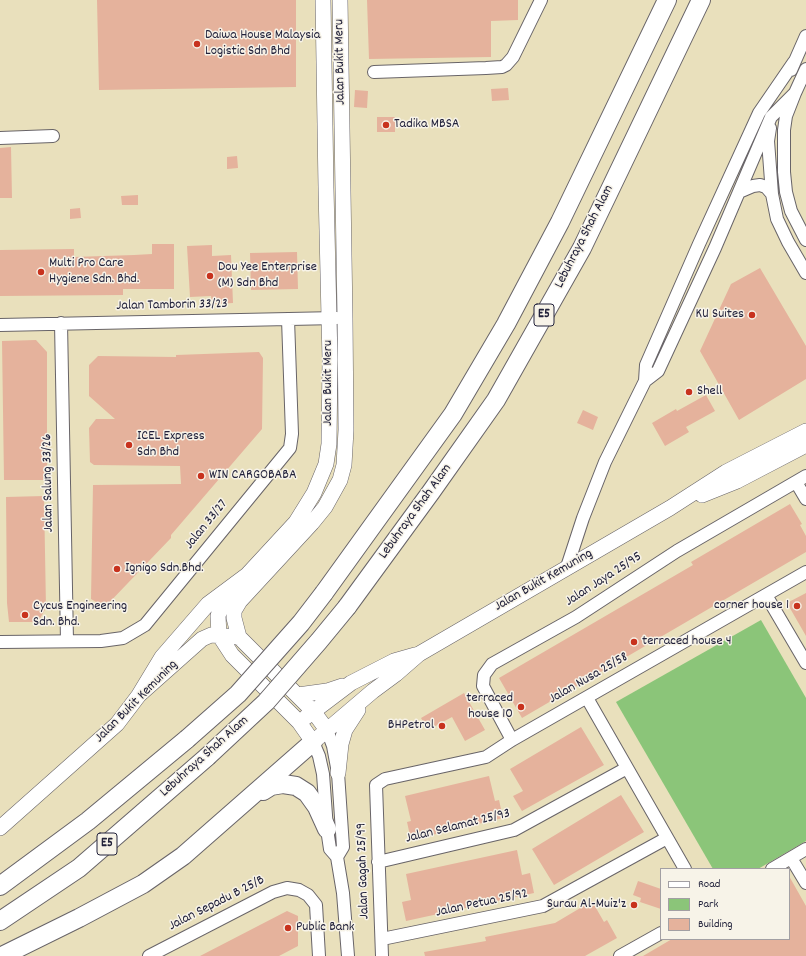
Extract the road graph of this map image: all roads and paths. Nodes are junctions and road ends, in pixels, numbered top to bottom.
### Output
1 (323, 0) edge
2 (340, 0) edge
3 (541, 0) edge
4 (667, 0) edge
5 (701, 0) edge
6 (806, 36) edge
7 (794, 62) junction
8 (806, 70) edge
9 (374, 72) dead end
10 (795, 93) junction
11 (771, 117) junction
12 (53, 136) dead end
13 (0, 138) edge
14 (739, 192) junction
15 (772, 194) junction
16 (806, 240) edge
17 (806, 274) edge
18 (329, 318) junction
19 (346, 318) junction
20 (288, 319) junction
21 (61, 323) junction
22 (0, 325) edge
23 (645, 381) junction
24 (806, 431) edge
25 (806, 445) edge
26 (801, 479) edge
27 (806, 499) edge
28 (670, 508) junction
29 (567, 567) junction
30 (806, 572) edge
31 (247, 575) junction
32 (766, 595) junction
33 (219, 635) junction
34 (238, 637) junction
35 (66, 641) junction
36 (0, 642) edge
37 (419, 654) junction
38 (806, 663) edge
39 (351, 683) junction
40 (373, 691) junction
41 (298, 695) junction
42 (139, 696) junction
43 (586, 698) junction
44 (313, 711) junction
45 (299, 722) junction
46 (327, 730) junction
47 (512, 740) junction
48 (313, 742) junction
49 (627, 768) junction
50 (338, 773) junction
51 (376, 785) joint
52 (252, 797) junction
53 (0, 828) edge
54 (327, 829) junction
55 (667, 838) junction
56 (806, 849) edge
57 (337, 857) junction
58 (791, 858) junction
59 (378, 862) junction
60 (684, 868) edge
61 (774, 868) edge
62 (804, 875) edge
63 (0, 886) edge
64 (0, 921) edge
65 (660, 934) edge
66 (382, 939) junction
67 (2, 956) edge
68 (149, 956) edge
69 (319, 956) edge
70 (348, 956) edge
71 (382, 956) edge
72 (620, 956) edge

1 - 18 main road, Jalan Bukit Meru
2 - 19 main road, Jalan Bukit Meru
3 - 9 street
4 - 63 highway, Lebuhraya Shah Alam / E5, bridge
5 - 64 highway, Lebuhraya Shah Alam / E5, bridge
6 - 7 street
7 - 11 street
7 - 23 street
8 - 10 street
10 - 11 street
10 - 16 street
11 - 14 street
11 - 15 street
12 - 13 street
14 - 15 street
14 - 23 street
15 - 17 street
18 - 19 street, Jalan Tamborin 33/23
18 - 20 street, Jalan Tamborin 33/23
18 - 31 main road, Jalan Bukit Meru
19 - 34 main road, Jalan Bukit Meru
20 - 21 street, Jalan Tamborin 33/23
20 - 35 street, Jalan 33/27
21 - 22 street, Jalan Tamborin 33/23
21 - 35 street, Jalan Salung 33/26
23 - 29 street
24 - 28 main road, Jalan Bukit Kemuning
25 - 28 main road, Jalan Bukit Kemuning
26 - 27 street
26 - 47 street, Jalan Jaya 25/95
28 - 29 main road, Jalan Bukit Kemuning
29 - 37 main road, Jalan Bukit Kemuning
30 - 32 street, Jalan Nusa 25/58
31 - 33 main road
31 - 42 main road, Jalan Bukit Meru
32 - 38 street
32 - 43 street, Jalan Nusa 25/58
33 - 34 main road, Jalan Bukit Kemuning
33 - 42 main road, Jalan Bukit Kemuning
33 - 45 main road
34 - 41 main road
35 - 36 street, Jalan 33/27
37 - 39 main road, Jalan Bukit Kemuning
37 - 40 main road, Jalan Bukit Kemuning
39 - 41 main road
39 - 44 main road, Jalan Bukit Kemuning
40 - 46 main road, Jalan Bukit Kemuning
40 - 50 main road
41 - 44 main road
42 - 53 main road, Jalan Bukit Kemuning
43 - 47 street, Jalan Nusa 25/58
43 - 49 street
44 - 45 main road, Jalan Bukit Kemuning
44 - 46 main road
45 - 48 main road
46 - 48 main road, Jalan Bukit Kemuning
46 - 50 street
47 - 51 street, Jalan Nusa 25/58
48 - 52 highway
48 - 54 street
49 - 55 street
49 - 59 street, Jalan Selamat 25/93
50 - 57 street
51 - 59 street, Jalan Gagah 25/99
52 - 54 highway
52 - 67 highway
54 - 57 street
55 - 60 street
55 - 66 street, Jalan Petua 25/92
56 - 58 street
57 - 70 street
58 - 61 street
58 - 62 street
59 - 66 street, Jalan Gagah 25/99
65 - 72 street
66 - 71 street, Jalan Gagah 25/99
68 - 69 street, Jalan Sepadu B 25/B

